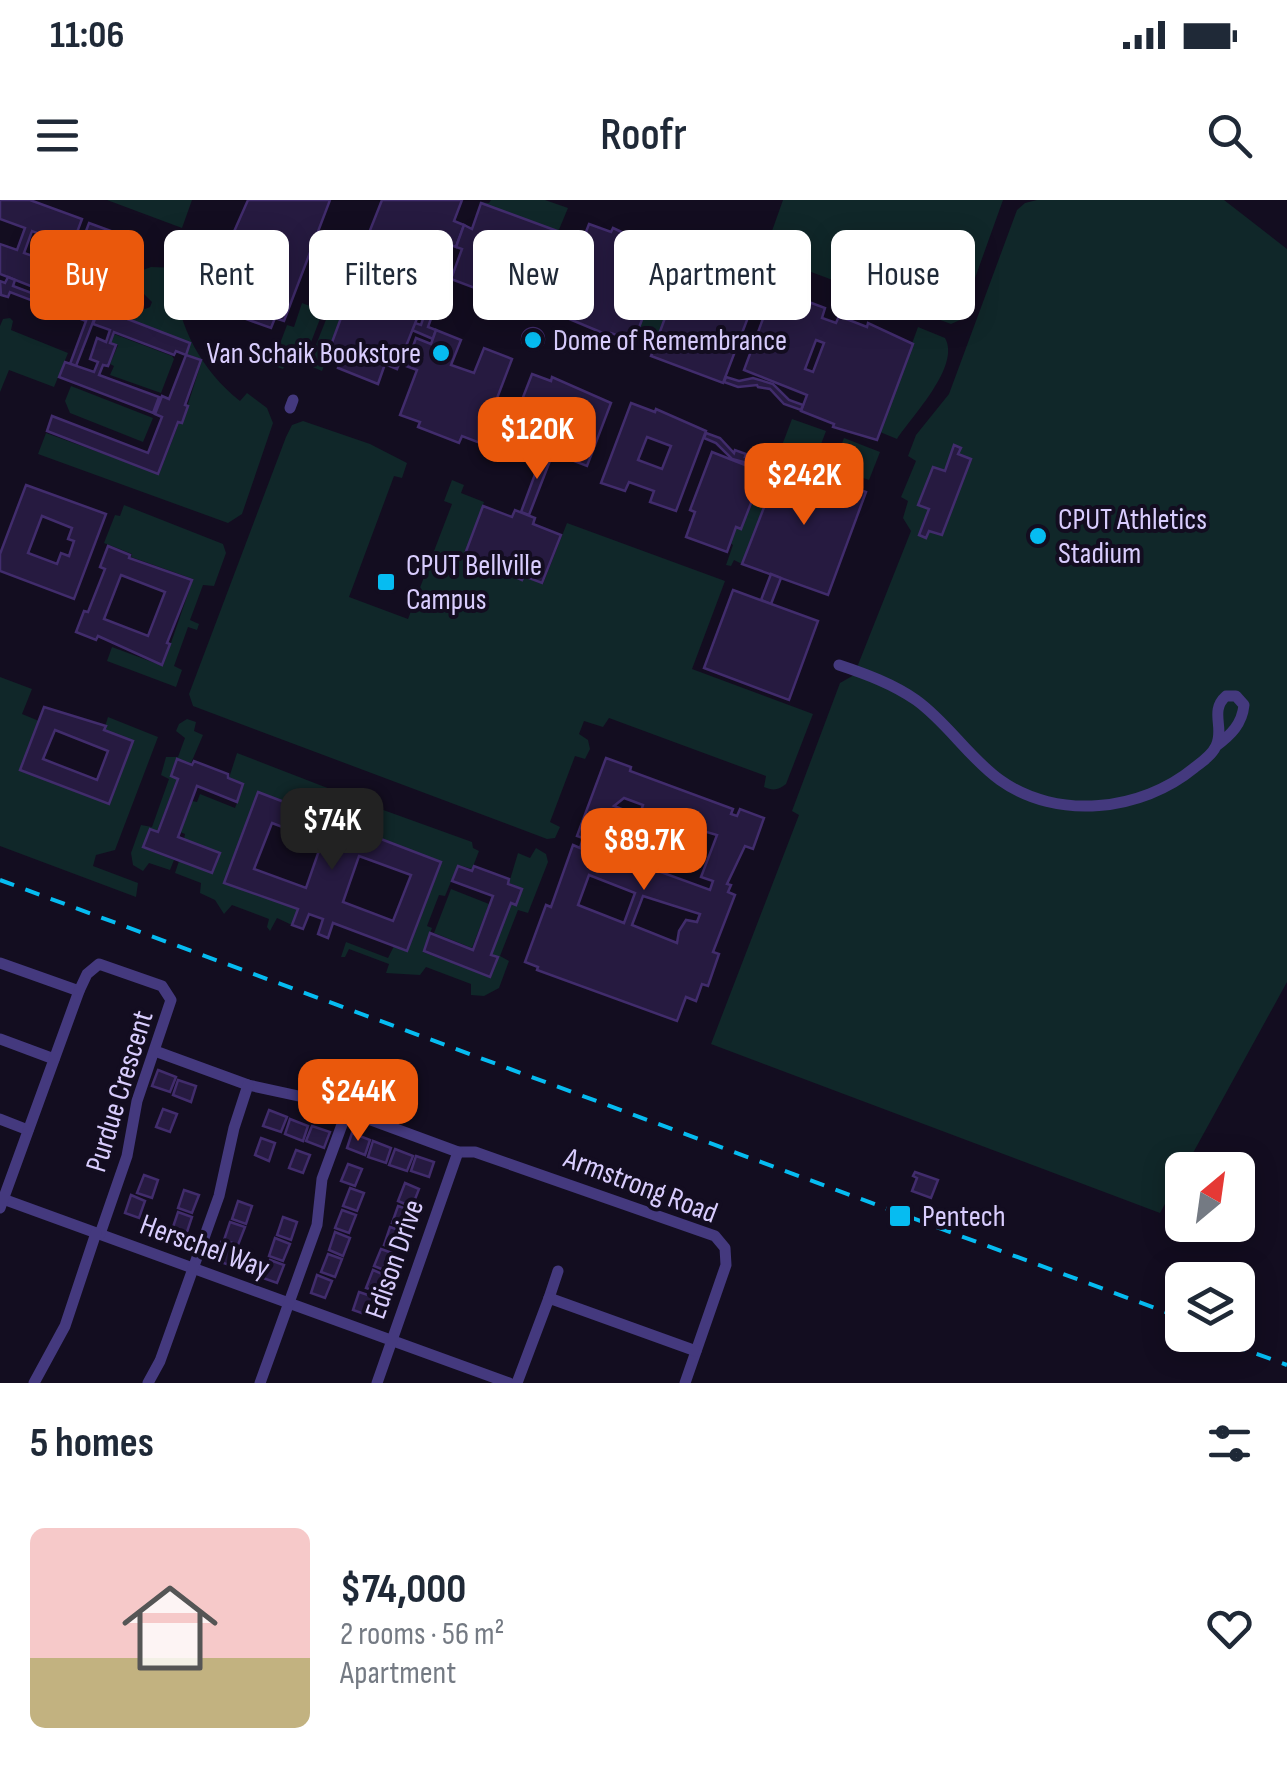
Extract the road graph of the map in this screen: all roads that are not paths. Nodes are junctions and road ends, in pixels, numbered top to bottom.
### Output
1 (839, 665) dead end
2 (1216, 746) dead end
3 (0, 962) edge
4 (79, 991) junction
5 (0, 1039) edge
6 (155, 1051) junction
7 (54, 1058) junction
8 (248, 1086) junction
9 (346, 1111) junction
10 (0, 1119) edge
11 (28, 1130) junction
12 (458, 1152) junction
13 (2, 1202) edge
14 (98, 1234) junction
15 (193, 1268) junction
16 (558, 1272) dead end
17 (549, 1298) junction
18 (289, 1303) junction
19 (393, 1340) junction
20 (696, 1352) junction
21 (34, 1383) edge
22 (148, 1383) edge
23 (260, 1383) edge
24 (378, 1383) edge
25 (510, 1383) edge
26 (517, 1383) edge
27 (685, 1383) edge

1 - 2 street
3 - 4 street
4 - 6 street, Purdue Crescent
4 - 7 street
5 - 7 street
6 - 8 street
6 - 14 street, Purdue Crescent
7 - 11 street
8 - 9 street
8 - 15 street
9 - 12 street
9 - 18 street
10 - 11 street
11 - 13 street
12 - 19 street, Edison Drive
12 - 20 street, Armstrong Road
13 - 14 street, Herschel Way
14 - 15 street, Herschel Way
14 - 21 street, Purdue Crescent
15 - 18 street, Herschel Way
15 - 22 street
16 - 17 street
17 - 20 street
17 - 26 street
18 - 19 street, Herschel Way
18 - 23 street
19 - 24 street, Edison Drive
19 - 25 street, Herschel Way
20 - 27 street, Armstrong Road

